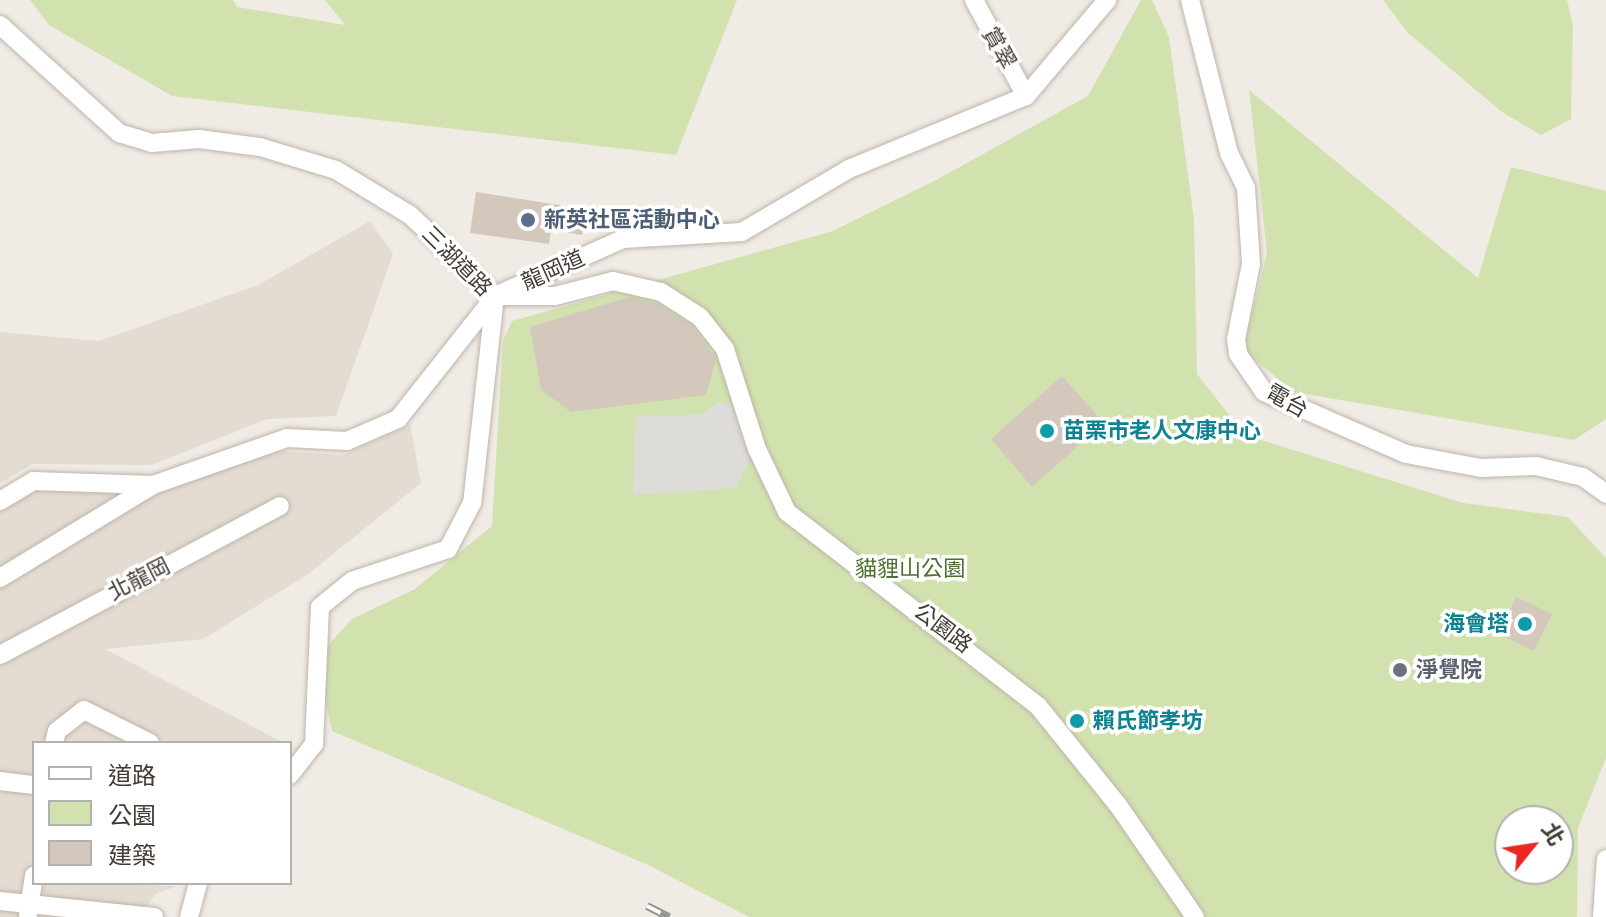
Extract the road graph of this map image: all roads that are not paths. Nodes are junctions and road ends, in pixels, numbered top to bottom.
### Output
1 (974, 0) edge
2 (1107, 0) edge
3 (1190, 0) edge
4 (0, 25) edge
5 (1026, 96) junction
6 (495, 296) junction
7 (153, 485) junction
8 (1606, 494) edge
9 (0, 501) edge
10 (280, 506) dead end
11 (0, 578) edge
12 (0, 655) edge
13 (54, 741) edge
14 (146, 741) edge
15 (292, 772) edge
16 (0, 781) edge
17 (32, 785) edge
18 (1606, 859) edge
19 (33, 885) edge
20 (197, 885) edge
21 (0, 901) edge
22 (29, 911) edge
23 (154, 917) edge
24 (189, 917) edge
25 (1195, 917) edge
26 (1602, 917) edge

1 - 5 street, 賞翠
2 - 5 street, 龍岡道
3 - 8 street, 電台
4 - 6 street, 三湖道路
5 - 6 street, 龍岡道
6 - 7 street, 龍岡道
6 - 15 street, 三湖道路
6 - 25 street, 公園路
7 - 9 street, 龍岡道
7 - 11 street
10 - 12 street, 北龍岡
13 - 14 street
16 - 17 street
18 - 26 street
19 - 22 street
20 - 24 street
21 - 22 street
22 - 23 street

